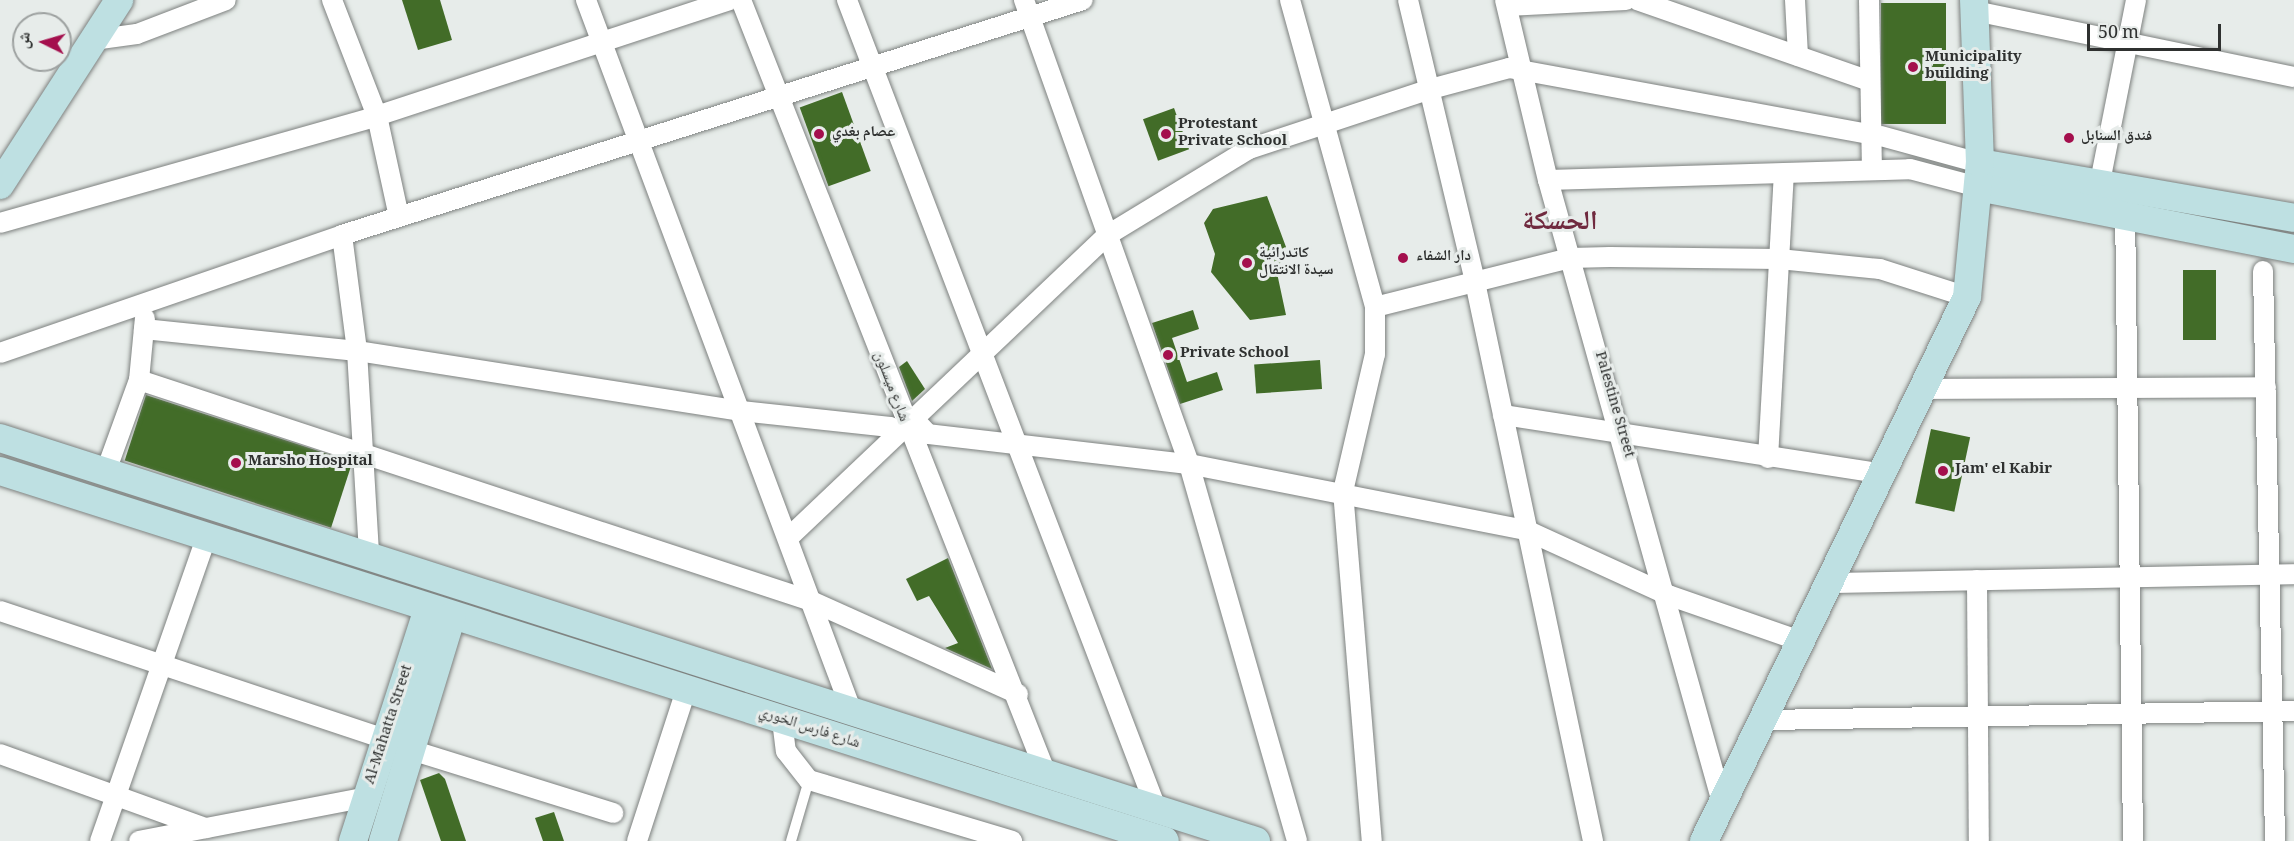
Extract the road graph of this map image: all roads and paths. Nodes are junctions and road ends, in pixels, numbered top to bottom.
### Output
1 (119, 0) edge
2 (226, 0) edge
3 (332, 0) edge
4 (586, 0) edge
5 (729, 0) edge
6 (741, 0) edge
7 (847, 0) edge
8 (1083, 0) edge
9 (1290, 0) edge
10 (1408, 0) edge
11 (1626, 0) edge
12 (1637, 0) edge
13 (1795, 0) edge
14 (1869, 0) edge
15 (2136, 0) edge
16 (1506, 3) edge
17 (1974, 6) edge
18 (1027, 8) edge
19 (93, 40) junction
20 (600, 40) junction
21 (2127, 43) junction
22 (1798, 56) junction
23 (874, 66) junction
24 (1524, 71) junction
25 (2294, 77) edge
26 (1867, 80) junction
27 (1427, 90) junction
28 (779, 96) junction
29 (377, 116) junction
30 (1324, 123) junction
31 (1870, 135) junction
32 (642, 140) junction
33 (1872, 170) junction
34 (1784, 172) junction
35 (1979, 175) junction
36 (1548, 180) junction
37 (0, 185) edge
38 (2116, 198) junction
39 (399, 217) junction
40 (2294, 218) edge
41 (0, 223) edge
42 (342, 235) junction
43 (1106, 236) junction
44 (2294, 249) edge
45 (1570, 258) junction
46 (1779, 259) junction
47 (2263, 271) dead end
48 (1475, 282) junction
49 (1967, 297) junction
50 (147, 304) junction
51 (1376, 307) junction
52 (144, 329) junction
53 (357, 351) junction
54 (986, 351) junction
55 (0, 353) edge
56 (139, 380) junction
57 (2266, 387) junction
58 (2126, 388) junction
59 (1923, 389) junction
60 (741, 411) junction
61 (1503, 415) junction
62 (905, 426) junction
63 (0, 438) edge
64 (1622, 438) junction
65 (1021, 446) junction
66 (363, 454) junction
67 (1768, 458) junction
68 (1189, 464) junction
69 (0, 471) edge
70 (106, 471) junction
71 (1883, 474) junction
72 (1343, 491) junction
73 (1526, 530) junction
74 (207, 535) junction
75 (788, 538) junction
76 (369, 555) junction
77 (2270, 574) junction
78 (2294, 574) edge
79 (2128, 577) junction
80 (1977, 580) junction
81 (1831, 583) junction
82 (1668, 595) junction
83 (811, 601) junction
84 (0, 611) edge
85 (440, 612) junction
86 (1803, 642) junction
87 (161, 664) junction
88 (686, 690) junction
89 (1018, 694) junction
90 (850, 707) junction
91 (2272, 711) junction
92 (2294, 711) edge
93 (2131, 713) junction
94 (1977, 716) junction
95 (782, 720) junction
96 (1766, 720) junction
97 (385, 739) junction
98 (411, 750) junction
99 (0, 754) edge
100 (1045, 771) junction
101 (809, 780) junction
102 (117, 793) junction
103 (367, 797) junction
104 (1156, 808) junction
105 (1724, 809) junction
106 (612, 813) dead end
107 (206, 828) junction
108 (1005, 840) edge
109 (100, 841) edge
110 (139, 841) edge
111 (353, 841) edge
112 (383, 841) edge
113 (638, 841) edge
114 (791, 841) edge
115 (1166, 841) edge
116 (1256, 841) edge
117 (1297, 841) edge
118 (1372, 841) edge
119 (1593, 841) edge
120 (1704, 841) edge
121 (1979, 841) edge
122 (2133, 841) edge
123 (2275, 841) edge

1 - 19 street
2 - 19 street
3 - 29 street
4 - 20 street
5 - 20 street
6 - 28 street, شارع ميسلون
7 - 23 street
8 - 18 street
9 - 30 street
10 - 27 street
11 - 16 street
12 - 22 street
13 - 22 street
14 - 26 street
15 - 21 street
16 - 24 street, Palestine Street
17 - 21 street
17 - 35 street
18 - 23 street
18 - 43 street
19 - 37 street
20 - 29 street
20 - 32 street
21 - 25 street
21 - 38 street
22 - 26 street
23 - 28 street
23 - 54 street
24 - 27 street
24 - 31 street
24 - 36 street, Palestine Street
26 - 31 street
27 - 30 street
27 - 48 street
28 - 32 street
28 - 62 street, شارع ميسلون
29 - 39 street
29 - 41 street
30 - 43 street
30 - 51 street
31 - 33 street
31 - 35 street
32 - 39 street
32 - 60 street
33 - 34 street
33 - 35 street
34 - 36 street
34 - 46 street
35 - 38 street
35 - 38 street
35 - 49 street
36 - 45 street, Palestine Street
38 - 40 street
38 - 44 street
38 - 58 street
39 - 42 street
42 - 50 street
42 - 53 street
43 - 54 street
43 - 68 street
45 - 46 street
45 - 48 street
45 - 64 street, Palestine Street
46 - 49 street
46 - 67 street
47 - 57 street
48 - 51 street
48 - 61 street
49 - 59 street
50 - 52 street
50 - 55 street
51 - 72 street
52 - 53 street
52 - 56 street
53 - 60 street
53 - 66 street
54 - 62 street
54 - 65 street
56 - 66 street
56 - 70 street
57 - 58 street
57 - 77 street
58 - 59 street
58 - 79 street
59 - 71 street
60 - 62 street
60 - 75 street
61 - 64 street
61 - 73 street
62 - 65 street
62 - 75 street
62 - 89 street, شارع ميسلون
63 - 70 street
64 - 67 street
64 - 82 street, Palestine Street
65 - 68 street
65 - 104 street
66 - 76 street
66 - 83 street
67 - 71 street
68 - 72 street
68 - 117 street
69 - 74 street, شارع فارس الخوري
70 - 76 street
71 - 81 street
72 - 73 street
72 - 118 street
73 - 82 street
73 - 119 street
74 - 85 street, شارع فارس الخوري
74 - 87 street
75 - 83 street
76 - 90 street
77 - 78 street
77 - 79 street
77 - 91 street
79 - 80 street
79 - 93 street
80 - 81 street
80 - 94 street
81 - 86 street
82 - 86 street
82 - 105 street, Palestine Street
83 - 89 street
83 - 90 street
84 - 87 street
85 - 88 street, شارع فارس الخوري
85 - 97 street, Al-Mahatta Street
85 - 98 street, Al-Mahatta Street
86 - 96 street
87 - 97 street
87 - 102 street
88 - 95 street, شارع فارس الخوري
88 - 113 street
89 - 100 street, شارع ميسلون
90 - 100 street
91 - 92 street
91 - 93 street
91 - 123 street
93 - 94 street
93 - 122 street
94 - 96 street
94 - 121 street
95 - 101 street
95 - 115 street, شارع فارس الخوري
96 - 105 street
97 - 103 street, Al-Mahatta Street
98 - 106 street
98 - 112 street, Al-Mahatta Street
99 - 102 street
100 - 104 street
101 - 108 street
101 - 114 lane
102 - 107 street
102 - 109 street
103 - 107 street
103 - 111 street, Al-Mahatta Street
104 - 116 street
105 - 120 street
107 - 110 street

